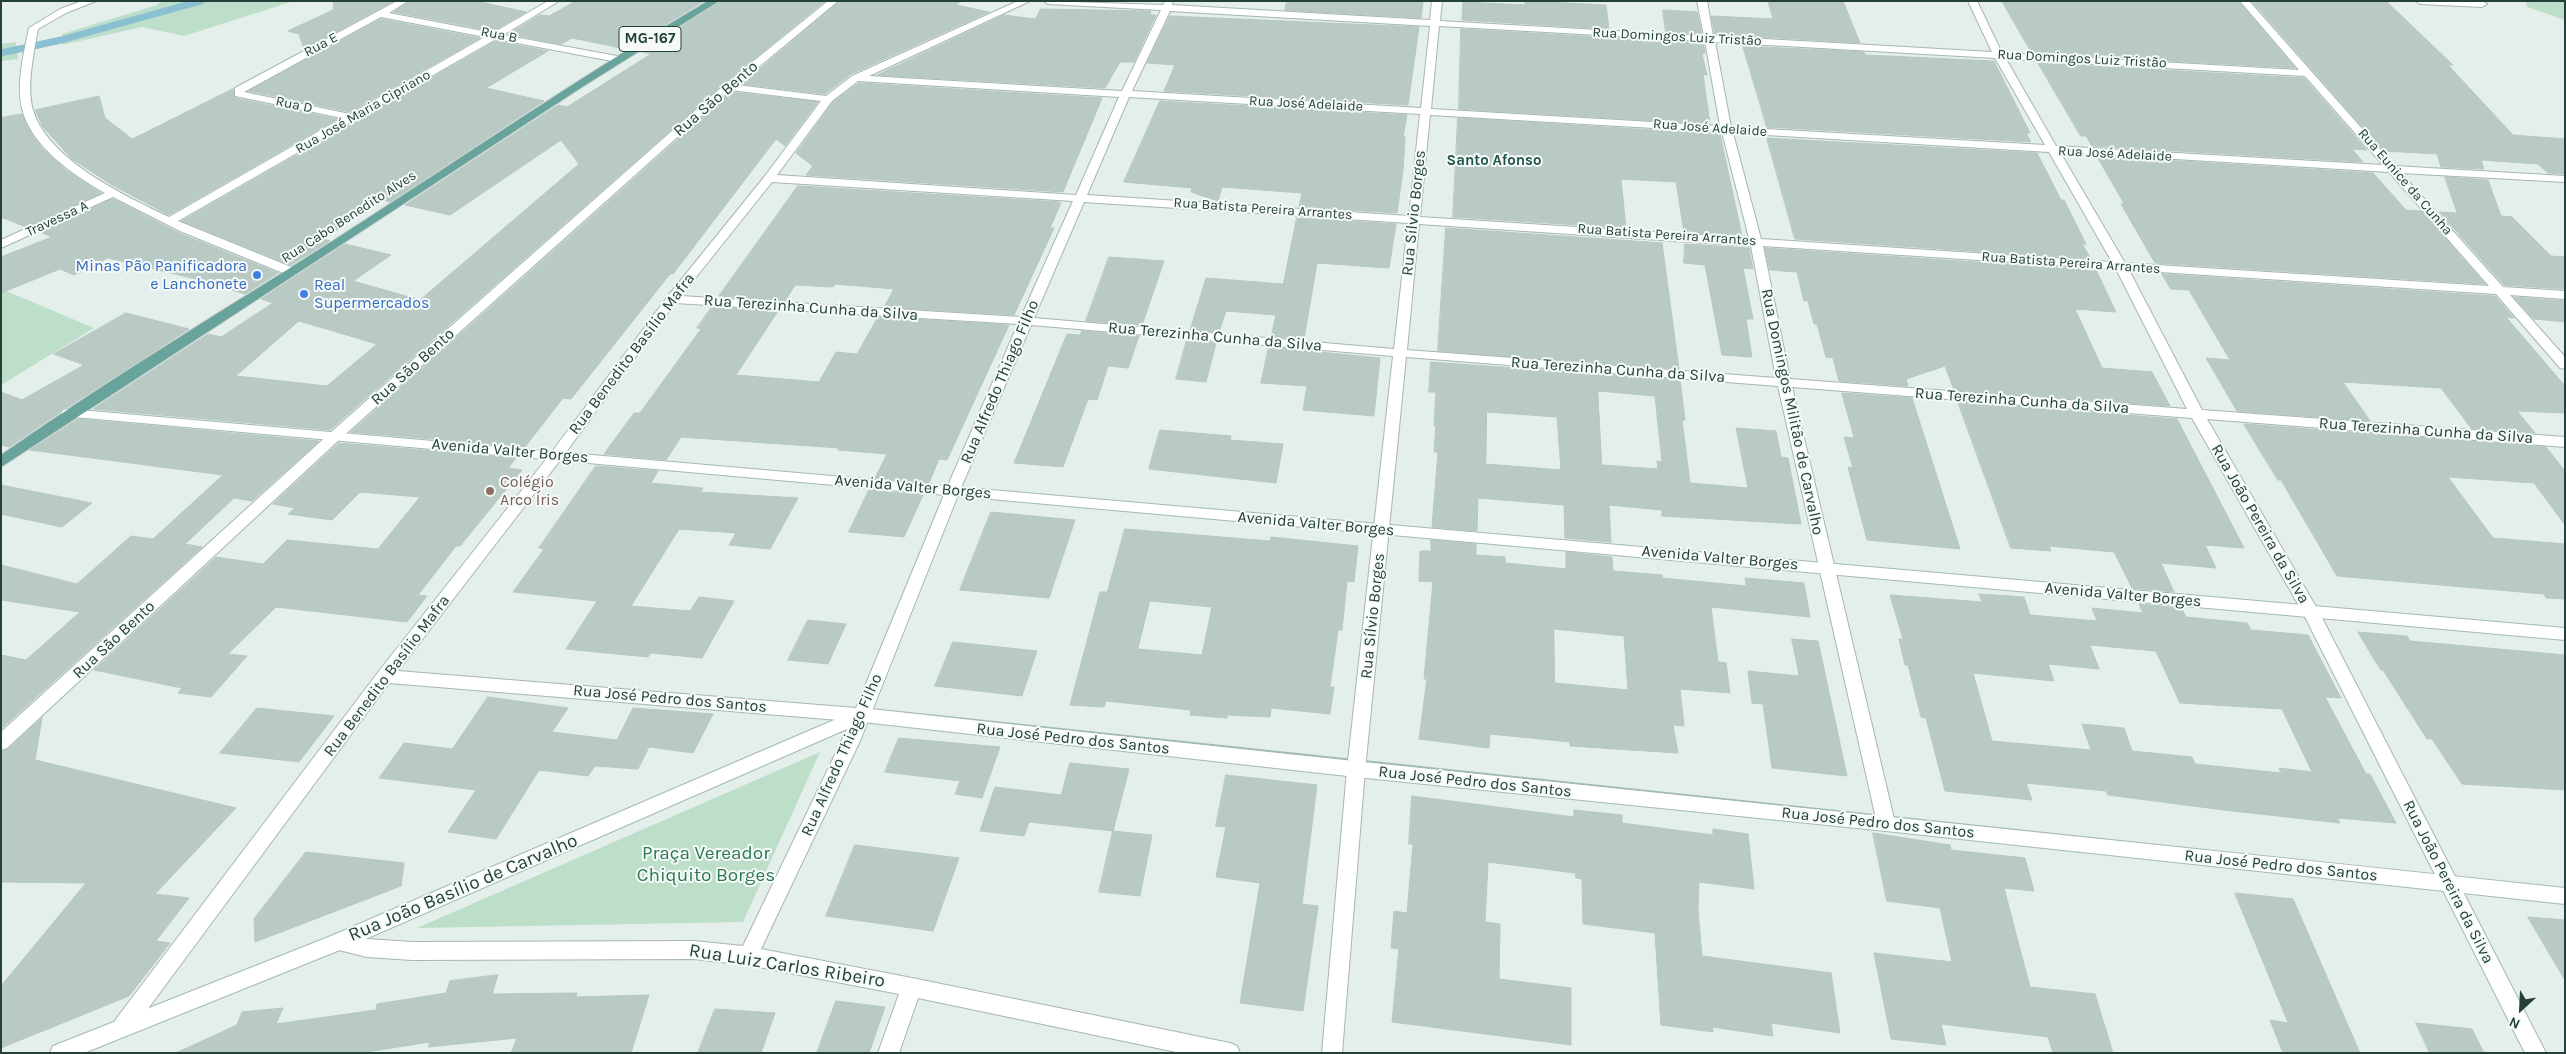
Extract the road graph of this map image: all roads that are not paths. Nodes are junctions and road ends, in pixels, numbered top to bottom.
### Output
1 (92, 1) edge
2 (404, 1) edge
3 (555, 1) edge
4 (715, 1) edge
5 (834, 1) edge
6 (1026, 1) edge
7 (1048, 1) edge
8 (1437, 1) edge
9 (1702, 1) edge
10 (1972, 1) edge
11 (2244, 1) edge
12 (2420, 1) edge
13 (2482, 4) dead end
14 (1168, 5) edge
15 (380, 14) junction
16 (1436, 25) junction
17 (498, 35) junction
18 (1710, 38) junction
19 (1998, 54) junction
20 (617, 58) junction
21 (2308, 73) junction
22 (856, 78) junction
23 (728, 87) junction
24 (239, 90) joint
25 (1126, 93) junction
26 (828, 99) junction
27 (1426, 111) junction
28 (352, 117) junction
29 (1726, 128) junction
30 (2054, 150) junction
31 (2394, 170) junction
32 (769, 178) junction
33 (2565, 179) edge
34 (113, 193) junction
35 (1080, 197) junction
36 (1412, 219) junction
37 (170, 221) junction
38 (1756, 241) junction
39 (1, 245) edge
40 (2121, 267) junction
41 (292, 272) junction
42 (2500, 291) junction
43 (2565, 294) edge
44 (672, 299) junction
45 (1026, 321) junction
46 (1400, 353) junction
47 (2565, 365) edge
48 (1784, 383) junction
49 (68, 413) junction
50 (2197, 414) junction
51 (335, 436) junction
52 (2565, 442) edge
53 (556, 456) junction
54 (1, 462) edge
55 (954, 490) junction
56 (1382, 530) junction
57 (1826, 567) junction
58 (2311, 612) junction
59 (2565, 634) edge
60 (385, 676) junction
61 (862, 715) junction
62 (1, 743) edge
63 (1356, 770) junction
64 (1886, 823) junction
65 (2449, 885) junction
66 (2565, 896) edge
67 (338, 942) junction
68 (748, 956) junction
69 (912, 987) junction
70 (123, 1026) junction
71 (60, 1053) edge
72 (888, 1053) edge
73 (1230, 1053) edge
74 (1332, 1053) edge
75 (2536, 1053) edge

1 - 34 street
2 - 15 street, Rua E
3 - 17 street, Rua José Maria Cipriano
4 - 20 main road, Rua Cabo Benedito Alves / MG-167
5 - 23 street, Rua São Bento
6 - 22 street, Rua Benedito Basílio Mafra
7 - 14 street, Rua Domingos Luiz Tristão
8 - 16 street, Rua Sílvio Borges
9 - 18 street, Rua Domingos Militão de Carvalho
10 - 19 street, Rua João Pereira da Silva
11 - 21 street, Rua Eunice da Cunha
12 - 13 street
14 - 16 street, Rua Domingos Luiz Tristão
14 - 25 street, Rua Alfredo Thiago Filho
15 - 17 street, Rua B
15 - 24 street, Rua E
16 - 18 street, Rua Domingos Luiz Tristão
16 - 27 street, Rua Sílvio Borges
17 - 20 street, Rua B
17 - 28 street, Rua José Maria Cipriano
18 - 19 street, Rua Domingos Luiz Tristão
18 - 29 street, Rua Domingos Militão de Carvalho
19 - 21 street, Rua Domingos Luiz Tristão
19 - 30 street, Rua João Pereira da Silva
20 - 41 main road, Rua Cabo Benedito Alves / MG-167
21 - 31 street, Rua Eunice da Cunha
22 - 25 street, Rua José Adelaide
22 - 26 street, Rua Benedito Basílio Mafra
23 - 26 street
23 - 51 street, Rua São Bento
24 - 28 street, Rua D
25 - 27 street, Rua José Adelaide
25 - 35 street, Rua Alfredo Thiago Filho
26 - 32 street, Rua Benedito Basílio Mafra
27 - 29 street, Rua José Adelaide
27 - 36 street, Rua Sílvio Borges
28 - 37 street, Rua José Maria Cipriano
29 - 30 street, Rua José Adelaide
29 - 38 street, Rua Domingos Militão de Carvalho
30 - 31 street, Rua José Adelaide
30 - 40 street, Rua João Pereira da Silva
31 - 33 street, Rua José Adelaide
31 - 42 street, Rua Eunice da Cunha
32 - 35 street, Rua Batista Pereira Arrantes
32 - 44 street, Rua Benedito Basílio Mafra
34 - 37 street
34 - 39 street, Travessa A
35 - 36 street, Rua Batista Pereira Arrantes
35 - 45 street, Rua Alfredo Thiago Filho
36 - 38 street, Rua Batista Pereira Arrantes
36 - 46 street, Rua Sílvio Borges
37 - 41 street
38 - 40 street, Rua Batista Pereira Arrantes
38 - 48 street, Rua Domingos Militão de Carvalho
40 - 42 street, Rua Batista Pereira Arrantes
40 - 50 street, Rua João Pereira da Silva
41 - 49 main road, Rua Cabo Benedito Alves / MG-167
42 - 43 street, Rua Batista Pereira Arrantes
42 - 47 street, Rua Eunice da Cunha
44 - 45 street, Rua Terezinha Cunha da Silva
44 - 53 street, Rua Benedito Basílio Mafra
45 - 46 street, Rua Terezinha Cunha da Silva
45 - 55 street, Rua Alfredo Thiago Filho
46 - 48 street, Rua Terezinha Cunha da Silva
46 - 56 street, Rua Sílvio Borges
48 - 50 street, Rua Terezinha Cunha da Silva
48 - 57 street, Rua Domingos Militão de Carvalho
49 - 51 street, Avenida Valter Borges
49 - 54 main road, Rua Cabo Benedito Alves / MG-167
50 - 52 street, Rua Terezinha Cunha da Silva
50 - 58 street, Rua João Pereira da Silva
51 - 53 street, Avenida Valter Borges
51 - 62 street, Rua São Bento
53 - 55 street, Avenida Valter Borges
53 - 60 street, Rua Benedito Basílio Mafra
55 - 56 street, Avenida Valter Borges
55 - 61 street, Rua Alfredo Thiago Filho
56 - 57 street, Avenida Valter Borges
56 - 63 street, Rua Sílvio Borges
57 - 58 street, Avenida Valter Borges
57 - 64 street, Rua Domingos Militão de Carvalho
58 - 59 street, Avenida Valter Borges
58 - 65 street, Rua João Pereira da Silva
60 - 61 street, Rua José Pedro dos Santos
60 - 70 street, Rua Benedito Basílio Mafra
61 - 63 street, Rua José Pedro dos Santos
61 - 67 street, Rua João Basílio de Carvalho
61 - 68 street, Rua Alfredo Thiago Filho
63 - 64 street, Rua José Pedro dos Santos
63 - 74 street, Rua Sílvio Borges
64 - 65 street, Rua José Pedro dos Santos
65 - 66 street, Rua José Pedro dos Santos
65 - 75 street, Rua João Pereira da Silva
67 - 68 street, Rua Luiz Carlos Ribeiro
67 - 70 street, Rua João Basílio de Carvalho
68 - 69 street, Rua Luiz Carlos Ribeiro
69 - 72 street
69 - 73 street, Rua Luiz Carlos Ribeiro
70 - 71 street, Rua João Basílio de Carvalho

